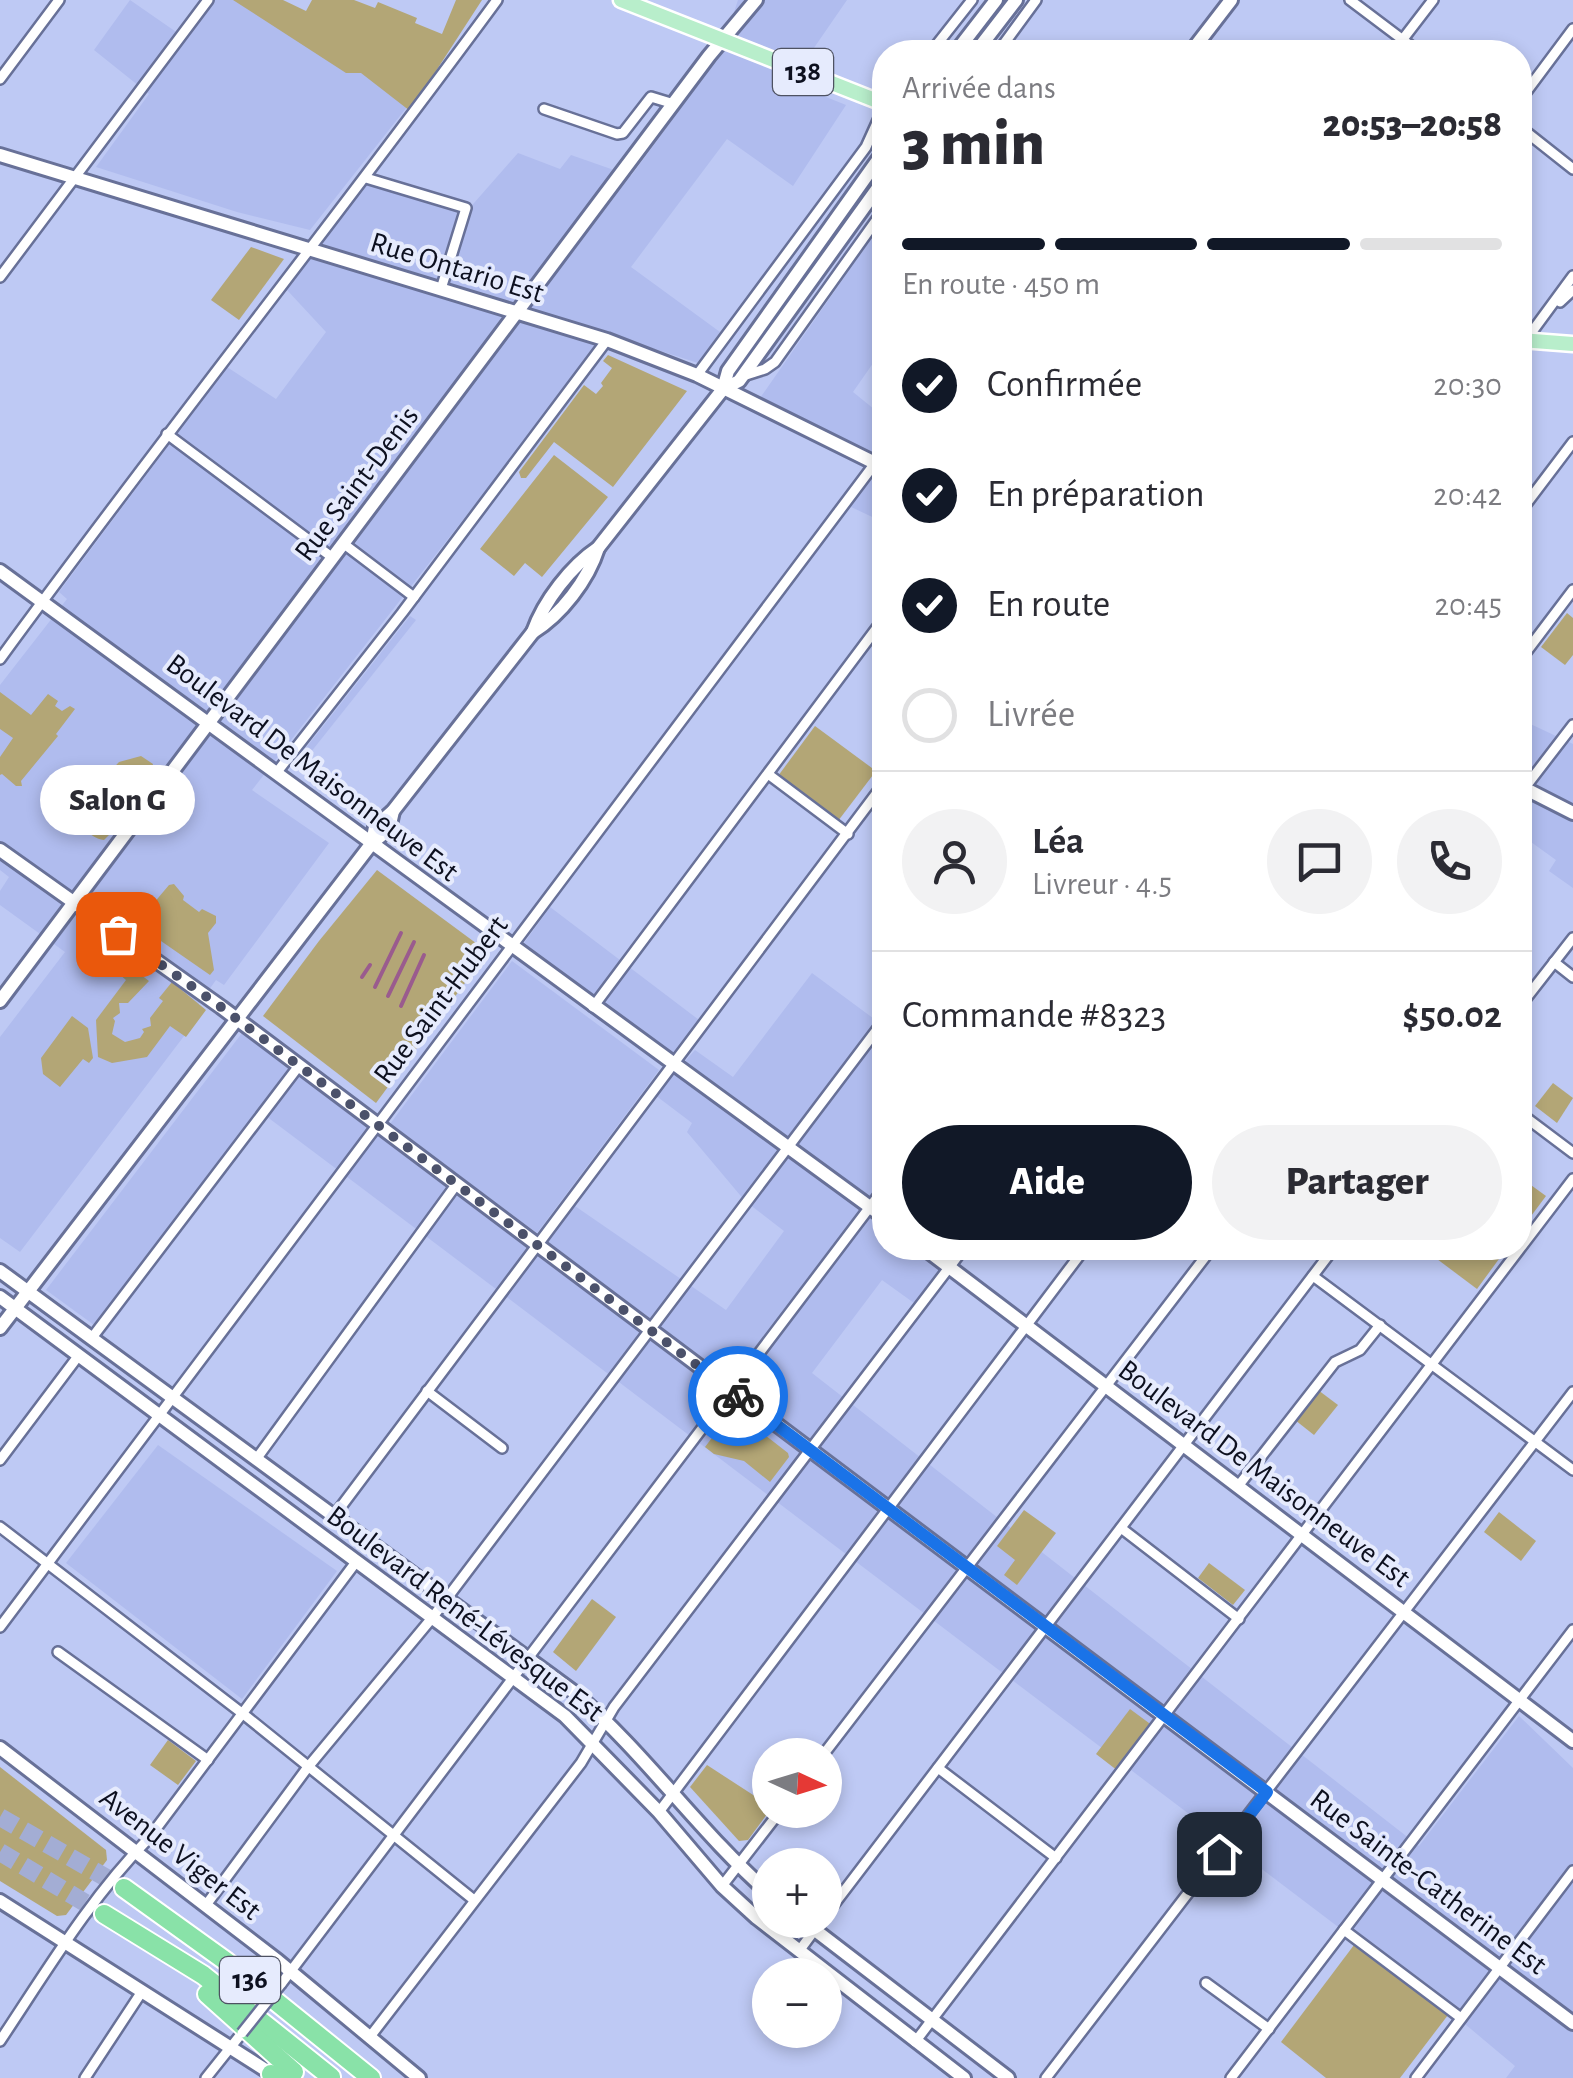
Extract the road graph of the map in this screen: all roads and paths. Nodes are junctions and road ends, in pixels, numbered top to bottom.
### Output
1 (59, 0) edge
2 (208, 0) edge
3 (497, 0) edge
4 (621, 0) edge
5 (756, 0) edge
6 (972, 0) edge
7 (996, 0) edge
8 (1016, 0) edge
9 (1036, 0) edge
10 (1231, 0) edge
11 (1350, 0) edge
12 (1433, 0) edge
13 (1573, 29) edge
14 (721, 40) junction
15 (940, 40) edge
16 (965, 40) edge
17 (985, 40) edge
18 (1007, 40) edge
19 (1200, 40) edge
20 (1402, 40) joint
21 (0, 78) edge
22 (1532, 84) edge
23 (872, 99) edge
24 (674, 104) junction
25 (544, 109) dead end
26 (872, 133) edge
27 (1532, 136) edge
28 (0, 155) edge
29 (872, 168) edge
30 (1573, 168) edge
31 (74, 177) junction
32 (366, 178) junction
33 (872, 196) edge
34 (872, 226) edge
35 (309, 249) junction
36 (1573, 276) edge
37 (0, 277) edge
38 (440, 289) junction
39 (1573, 290) edge
40 (518, 312) junction
41 (1547, 314) junction
42 (1532, 331) edge
43 (607, 340) junction
44 (1532, 343) edge
45 (1573, 344) edge
46 (697, 375) junction
47 (743, 376) junction
48 (723, 389) junction
49 (167, 434) junction
50 (1573, 442) edge
51 (872, 461) edge
52 (872, 475) edge
53 (1532, 496) edge
54 (344, 544) junction
55 (333, 558) junction
56 (0, 571) edge
57 (1573, 590) edge
58 (414, 598) junction
59 (42, 602) junction
60 (872, 634) edge
61 (1532, 644) edge
62 (0, 659) edge
63 (210, 722) junction
64 (1573, 726) edge
65 (277, 772) junction
66 (768, 774) junction
67 (1532, 776) edge
68 (1532, 794) edge
69 (872, 802) edge
70 (1573, 813) edge
71 (848, 834) junction
72 (372, 843) junction
73 (0, 850) edge
74 (76, 903) junction
75 (1573, 938) edge
76 (511, 948) junction
77 (1554, 962) junction
78 (1573, 977) edge
79 (1532, 990) edge
80 (0, 1000) edge
81 (593, 1007) junction
82 (236, 1018) junction
83 (872, 1036) edge
84 (674, 1065) junction
85 (298, 1067) junction
86 (1532, 1122) edge
87 (378, 1126) junction
88 (786, 1149) junction
89 (1573, 1153) edge
90 (1573, 1179) edge
91 (456, 1184) junction
92 (872, 1204) edge
93 (869, 1208) junction
94 (872, 1210) edge
95 (1532, 1232) edge
96 (538, 1244) junction
97 (941, 1260) edge
98 (955, 1260) edge
99 (1076, 1260) edge
100 (1203, 1260) edge
101 (1325, 1260) edge
102 (1510, 1260) edge
103 (950, 1266) junction
104 (0, 1272) edge
105 (1312, 1276) junction
106 (28, 1292) junction
107 (0, 1297) edge
108 (16, 1308) junction
109 (1027, 1324) junction
110 (1380, 1325) junction
111 (0, 1328) edge
112 (651, 1329) junction
113 (91, 1339) junction
114 (79, 1356) junction
115 (1431, 1363) junction
116 (1107, 1385) junction
117 (731, 1390) junction
118 (427, 1391) junction
119 (1573, 1392) edge
120 (174, 1396) junction
121 (160, 1416) junction
122 (1535, 1442) junction
123 (1185, 1444) junction
124 (502, 1448) dead end
125 (809, 1449) junction
126 (257, 1458) junction
127 (0, 1460) edge
128 (1573, 1470) edge
129 (1238, 1485) junction
130 (889, 1508) junction
131 (334, 1516) junction
132 (0, 1527) edge
133 (1121, 1528) junction
134 (1302, 1535) junction
135 (356, 1562) junction
136 (47, 1563) junction
137 (966, 1567) junction
138 (446, 1600) junction
139 (1404, 1612) junction
140 (432, 1618) junction
141 (1239, 1619) junction
142 (0, 1626) edge
143 (1046, 1626) junction
144 (1573, 1630) edge
145 (58, 1652) dead end
146 (528, 1660) junction
147 (514, 1678) junction
148 (1520, 1700) junction
149 (242, 1713) junction
150 (1166, 1714) junction
151 (605, 1719) junction
152 (836, 1738) edge
153 (592, 1740) junction
154 (1573, 1741) edge
155 (0, 1748) edge
156 (208, 1760) junction
157 (308, 1767) junction
158 (938, 1768) junction
159 (1267, 1792) junction
160 (673, 1793) junction
161 (659, 1812) junction
162 (767, 1828) edge
163 (394, 1837) junction
164 (136, 1851) junction
165 (1056, 1858) junction
166 (738, 1866) junction
167 (1573, 1870) edge
168 (752, 1878) edge
169 (1383, 1880) junction
170 (722, 1886) junction
171 (124, 1888) tunnel mouth
172 (842, 1893) edge
173 (474, 1900) junction
174 (0, 1901) edge
175 (206, 1905) junction
176 (104, 1914) tunnel mouth
177 (129, 1930) junction
178 (1344, 1930) junction
179 (808, 1938) edge
180 (838, 1938) edge
181 (64, 1943) junction
182 (799, 1951) junction
183 (1500, 1967) junction
184 (291, 1972) junction
185 (1206, 1982) dead end
186 (141, 1993) junction
187 (1462, 2018) junction
188 (931, 2020) junction
189 (1573, 2023) edge
190 (1269, 2029) junction
191 (369, 2038) junction
192 (0, 2041) edge
193 (915, 2042) junction
194 (229, 2047) junction
195 (280, 2075) edge
196 (330, 2076) edge
197 (85, 2078) edge
198 (206, 2078) edge
199 (371, 2078) edge
200 (420, 2078) edge
201 (964, 2078) edge
202 (1008, 2078) edge
203 (1046, 2078) edge
204 (1231, 2078) edge
205 (1416, 2078) edge

1 - 21 street
2 - 31 street
3 - 32 street
4 - 14 main road, 138
5 - 14 street, Rue Saint-Denis
6 - 15 street
7 - 16 street
8 - 17 street
9 - 18 street
10 - 19 street
11 - 20 street
12 - 20 street
13 - 22 street
14 - 23 main road, 138
14 - 24 street, Rue Saint-Denis
24 - 25 street
24 - 40 street, Rue Saint-Denis
26 - 46 street
27 - 30 street
28 - 31 street, Rue Ontario Est
29 - 48 street
31 - 35 street, Rue Ontario Est
31 - 37 street
32 - 35 street
32 - 38 street
33 - 47 street
34 - 47 street
35 - 38 street, Rue Ontario Est
35 - 49 street
36 - 41 street
38 - 40 street, Rue Ontario Est
39 - 41 street
40 - 43 street, Rue Ontario Est
40 - 54 street, Rue Saint-Denis
41 - 42 street
43 - 46 street, Rue Ontario Est
43 - 58 street
44 - 45 main road
46 - 48 street, Rue Ontario Est
47 - 48 street
48 - 51 street, Rue Ontario Est
48 - 72 street
49 - 55 street
49 - 59 street
50 - 53 street
52 - 76 street, Rue Saint-Hubert
54 - 55 street, Rue Saint-Denis
54 - 58 street
55 - 63 street, Rue Saint-Denis
56 - 59 street, Boulevard De Maisonneuve Est
57 - 61 street
58 - 65 street
59 - 62 street
59 - 63 street, Boulevard De Maisonneuve Est
60 - 66 street
63 - 65 street, Boulevard De Maisonneuve Est
63 - 74 street, Rue Saint-Denis
64 - 67 street
65 - 72 street, Boulevard De Maisonneuve Est
66 - 71 street
66 - 81 street
68 - 70 street
69 - 71 street
71 - 84 street
72 - 76 street, Boulevard De Maisonneuve Est
72 - 82 street
73 - 74 street, Rue Sainte-Catherine Est
74 - 80 street, Rue Saint-Denis
74 - 82 street, Rue Sainte-Catherine Est
75 - 77 street
76 - 81 street, Boulevard De Maisonneuve Est
76 - 87 street, Rue Saint-Hubert
77 - 78 street
77 - 79 street
81 - 84 street, Boulevard De Maisonneuve Est
82 - 85 street, Rue Sainte-Catherine Est
82 - 106 street
83 - 88 street
84 - 88 street, Boulevard De Maisonneuve Est
84 - 96 street
85 - 87 street, Rue Sainte-Catherine Est
85 - 113 street
86 - 89 street
87 - 91 street, Rue Sainte-Catherine Est
87 - 120 street, Rue Saint-Hubert
88 - 93 street, Boulevard De Maisonneuve Est
88 - 112 street
90 - 95 street
91 - 96 street, Rue Sainte-Catherine Est
91 - 126 street
92 - 93 street
93 - 94 street, Boulevard De Maisonneuve Est
93 - 117 street
96 - 112 street, Rue Sainte-Catherine Est
96 - 118 street
97 - 103 street, Boulevard De Maisonneuve Est
98 - 103 street
99 - 109 street
100 - 116 street
101 - 105 street
102 - 115 street
103 - 109 street, Boulevard De Maisonneuve Est
103 - 125 street
104 - 106 street, Boulevard René-Lévesque Est
105 - 110 street
105 - 123 street
106 - 108 street
106 - 113 street, Boulevard René-Lévesque Est
107 - 108 street, Boulevard René-Lévesque Est
108 - 111 street
108 - 114 street, Boulevard René-Lévesque Est
109 - 116 street, Boulevard De Maisonneuve Est
109 - 130 street
110 - 115 street
110 - 129 street
112 - 117 street, Rue Sainte-Catherine Est
112 - 138 street
113 - 120 street, Boulevard René-Lévesque Est
114 - 121 street, Boulevard René-Lévesque Est
114 - 127 street
115 - 122 street
115 - 134 street
116 - 123 street, Boulevard De Maisonneuve Est
116 - 137 street
117 - 125 street, Rue Sainte-Catherine Est
117 - 146 street
118 - 124 street
118 - 131 street
119 - 122 street
120 - 121 street, Rue Saint-Hubert
120 - 126 street, Boulevard René-Lévesque Est
121 - 135 street, Boulevard René-Lévesque Est
121 - 136 street, Rue Saint-Hubert
122 - 128 street
122 - 139 street
123 - 129 street, Boulevard De Maisonneuve Est
123 - 133 street
125 - 130 street, Rue Sainte-Catherine Est
125 - 151 street
126 - 131 street, Boulevard René-Lévesque Est
129 - 134 street, Boulevard De Maisonneuve Est
130 - 137 street, Rue Sainte-Catherine Est
130 - 160 street
131 - 138 street, Boulevard René-Lévesque Est
132 - 136 street
133 - 141 street
133 - 143 street
134 - 139 street, Boulevard De Maisonneuve Est
134 - 141 street
135 - 140 street, Boulevard René-Lévesque Est
135 - 149 street
136 - 142 street, Rue Saint-Hubert
136 - 149 street
137 - 143 street, Rue Sainte-Catherine Est
137 - 152 street
138 - 140 street
138 - 146 street, Boulevard René-Lévesque Est
139 - 148 street, Boulevard De Maisonneuve Est
139 - 159 street
140 - 147 street, Boulevard René-Lévesque Est
140 - 157 street
141 - 150 street
143 - 150 street, Rue Sainte-Catherine Est
143 - 158 street
144 - 148 street
145 - 156 street
146 - 147 street
146 - 151 street, Boulevard René-Lévesque Est
147 - 153 street, Boulevard René-Lévesque Est
147 - 163 street
148 - 154 street, Boulevard De Maisonneuve Est
148 - 169 street
149 - 156 street
149 - 157 street
150 - 159 street, Rue Sainte-Catherine Est
150 - 165 street
151 - 153 street
151 - 160 street, Boulevard René-Lévesque Est
153 - 161 street, Boulevard René-Lévesque Est
153 - 173 street
155 - 164 street, Avenue Viger Est
156 - 164 street
157 - 163 street
157 - 175 street
158 - 165 street
158 - 172 street
159 - 169 street, Rue Sainte-Catherine Est
159 - 203 street
160 - 161 street
160 - 166 street, Boulevard René-Lévesque Est
161 - 170 street, Boulevard René-Lévesque Est
162 - 166 street
163 - 173 street
163 - 184 street
164 - 175 street, Avenue Viger Est
164 - 181 street
165 - 188 street
166 - 168 street, Boulevard René-Lévesque Est
166 - 170 street
167 - 183 street
169 - 178 street
169 - 183 street, Rue Sainte-Catherine Est
170 - 182 street, Boulevard René-Lévesque Est
171 - 199 highway, 136
173 - 191 street
174 - 181 street
175 - 184 street, Avenue Viger Est
176 - 177 highway, 136
177 - 195 highway
177 - 196 highway, 136
178 - 187 street
178 - 190 street
179 - 182 street
180 - 188 street
181 - 186 street
181 - 192 street
182 - 193 street, Boulevard René-Lévesque Est
183 - 187 street
183 - 189 street, Rue Sainte-Catherine Est
184 - 191 street, Avenue Viger Est
184 - 194 street, bridge
185 - 190 street
186 - 194 street
186 - 197 street
187 - 205 street
188 - 193 street
188 - 202 street
190 - 204 street
191 - 200 street, Avenue Viger Est
193 - 201 street, Boulevard René-Lévesque Est
194 - 195 street
194 - 198 street

